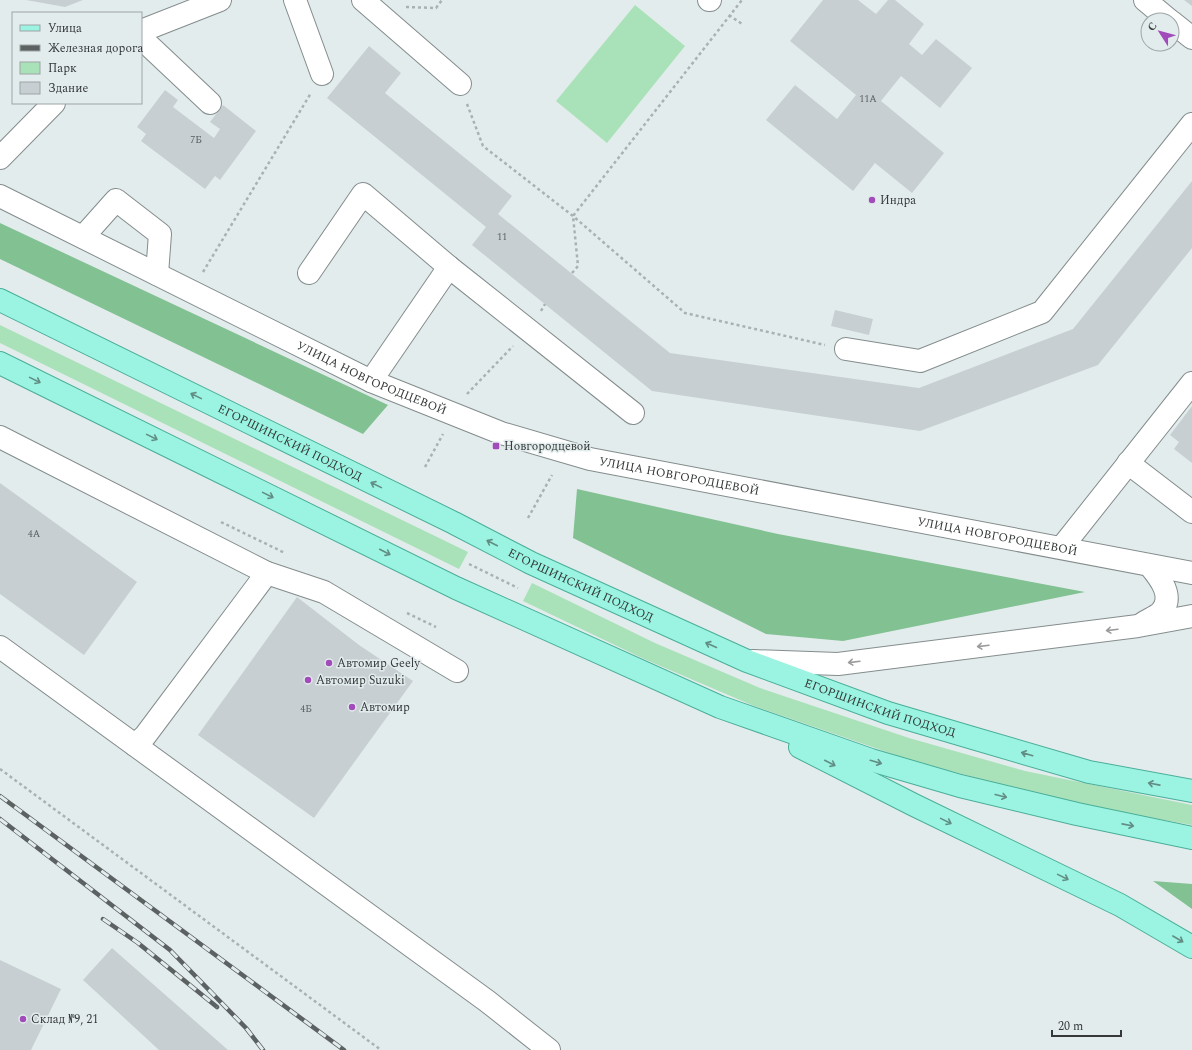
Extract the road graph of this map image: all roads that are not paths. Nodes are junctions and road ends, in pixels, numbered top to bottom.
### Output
1 (220, 0) edge
2 (295, 0) edge
3 (363, 0) edge
4 (1145, 0) edge
5 (1160, 12) edge
6 (1180, 28) edge
7 (142, 31) edge
8 (1192, 38) edge
9 (142, 39) edge
10 (322, 74) road end
11 (460, 84) road end
12 (210, 103) dead end
13 (53, 104) edge
14 (1192, 124) edge
15 (0, 158) edge
16 (0, 196) edge
17 (83, 237) junction
18 (449, 267) junction
19 (308, 273) dead end
20 (157, 274) junction
21 (0, 300) edge
22 (846, 349) road end
23 (0, 363) edge
24 (371, 381) junction
25 (1192, 383) edge
26 (633, 413) dead end
27 (0, 437) edge
28 (1128, 463) junction
29 (1192, 512) edge
30 (1062, 547) junction
31 (1150, 566) junction
32 (267, 573) junction
33 (1192, 573) edge
34 (1192, 616) edge
35 (1138, 626) junction
36 (0, 647) edge
37 (747, 661) junction
38 (457, 671) dead end
39 (720, 707) junction
40 (135, 745) junction
41 (1192, 791) edge
42 (1192, 838) edge
43 (1192, 947) edge
44 (549, 1050) edge

1 - 7 street
2 - 10 street
3 - 11 street
4 - 5 street
6 - 8 street
9 - 12 street
13 - 15 street
14 - 22 street
16 - 17 street, УЛИЦА НОВГОРОДЦЕВОЙ
17 - 20 street, УЛИЦА НОВГОРОДЦЕВОЙ
17 - 20 street
18 - 19 street
18 - 24 street
18 - 26 street
20 - 24 street, УЛИЦА НОВГОРОДЦЕВОЙ
37 -> 21 main road, ЕГОРШИНСКИЙ ПОДХОД
23 -> 39 main road
24 - 30 street, УЛИЦА НОВГОРОДЦЕВОЙ
25 - 28 street
27 - 32 street
28 - 29 street
28 - 30 street
30 - 31 street, УЛИЦА НОВГОРОДЦЕВОЙ
31 - 33 street, УЛИЦА НОВГОРОДЦЕВОЙ
31 - 35 street
32 - 38 street
32 - 40 street
34 - 35 street
35 -> 37 street
36 - 40 street
41 -> 37 main road, ЕГОРШИНСКИЙ ПОДХОД
39 -> 42 main road
39 -> 43 main road
40 - 44 street

